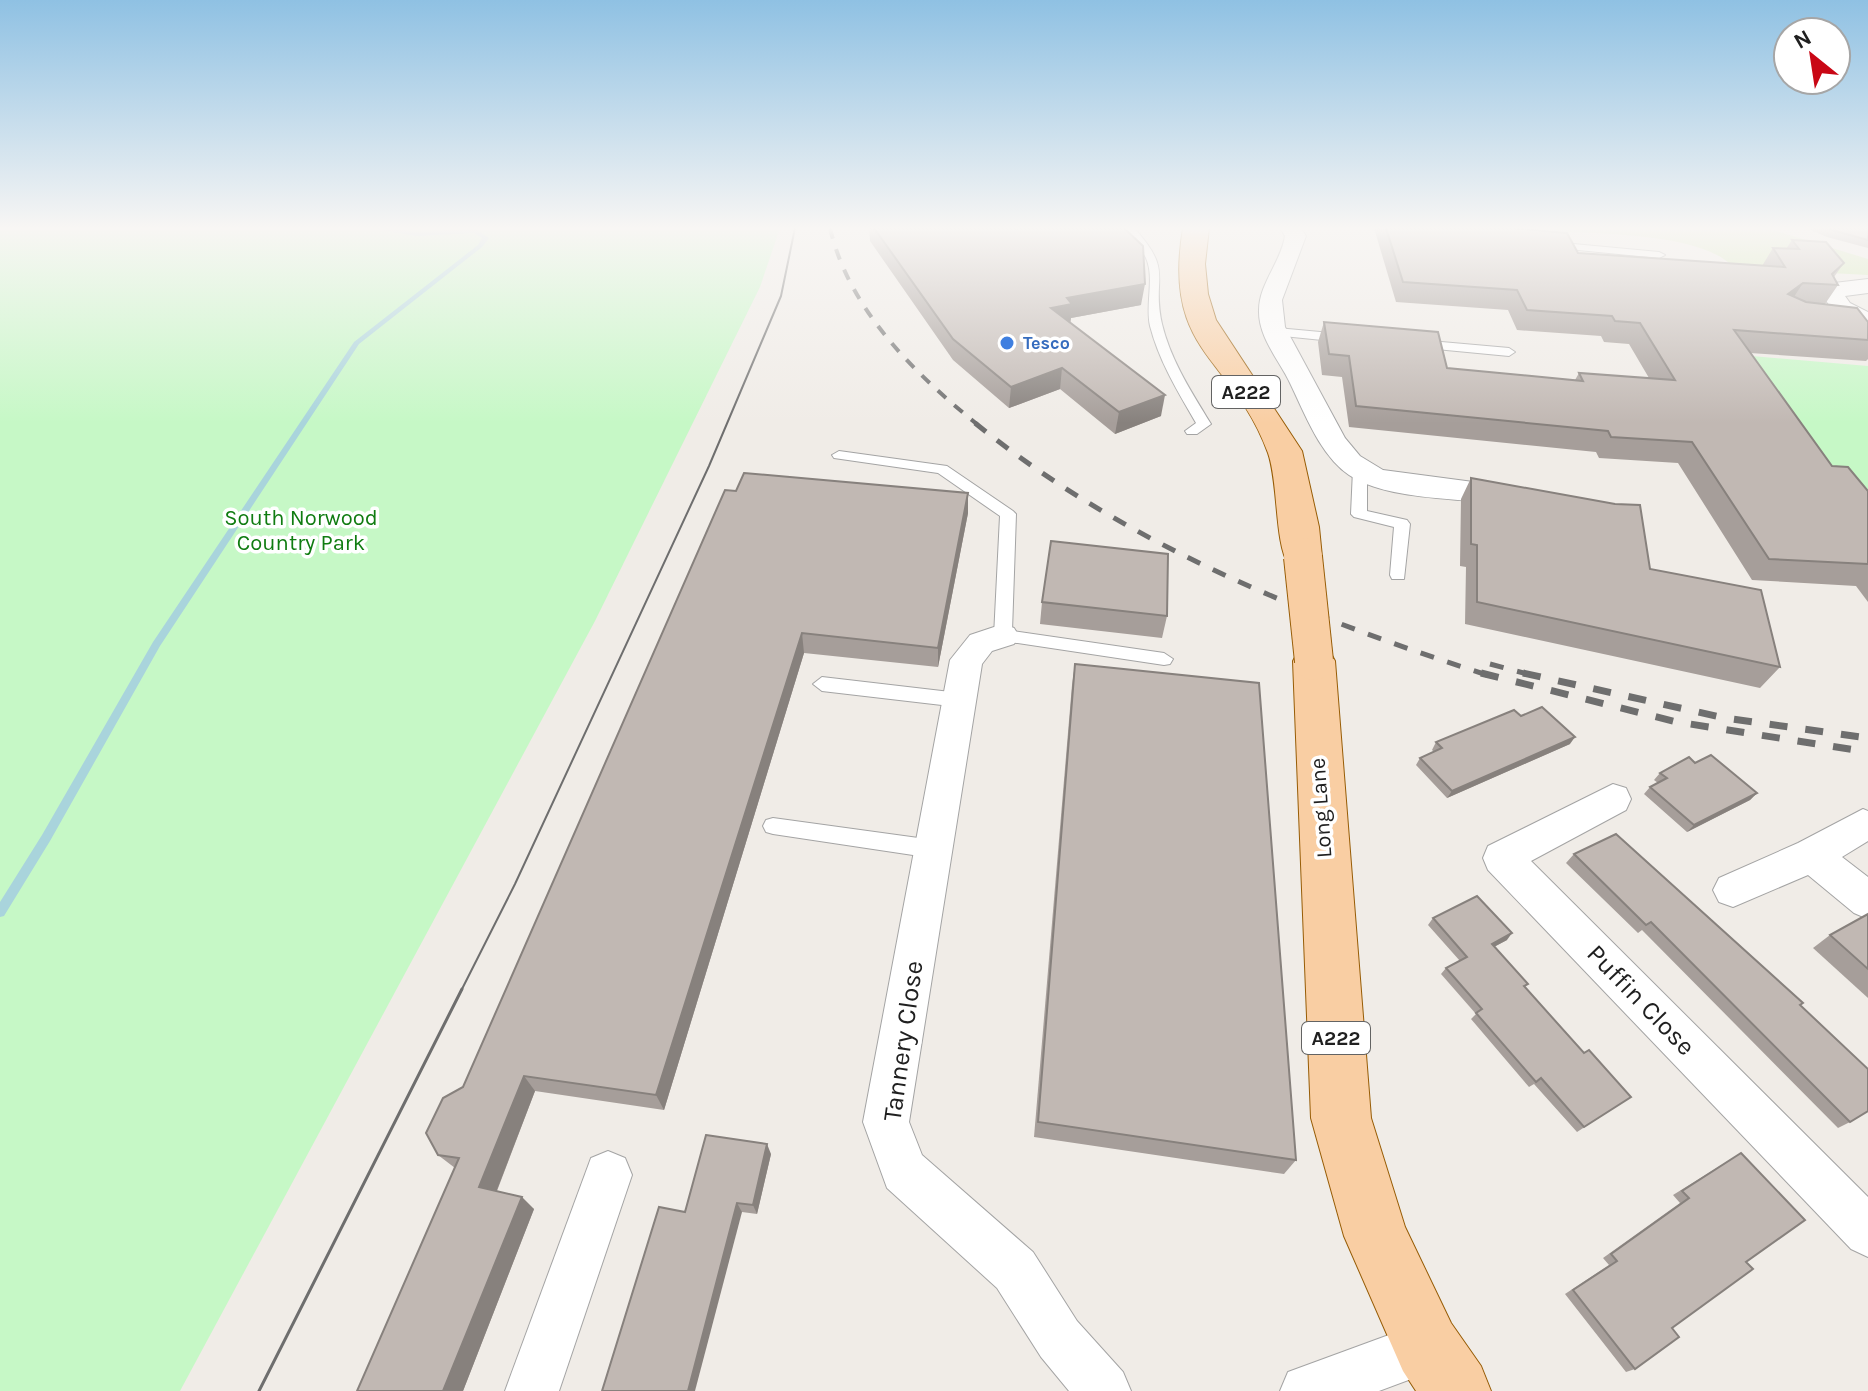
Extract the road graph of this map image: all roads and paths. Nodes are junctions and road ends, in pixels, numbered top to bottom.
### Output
1 (1156, 293) edge
2 (1194, 293) edge
3 (1273, 293) edge
4 (1835, 293) edge
5 (1821, 315) edge
6 (1862, 318) edge
7 (1277, 332) junction
8 (1354, 339) edge
9 (1401, 343) edge
10 (1509, 352) dead end
11 (1192, 431) dead end
12 (839, 455) dead end
13 (1360, 470) junction
14 (1539, 502) edge
15 (1398, 575) dead end
16 (1003, 636) junction
17 (1164, 659) dead end
18 (822, 684) dead end
19 (959, 700) junction
20 (1613, 799) dead end
21 (1863, 825) dead end
22 (773, 826) dead end
23 (933, 849) junction
24 (1812, 855) junction
25 (1733, 890) dead end
26 (1868, 901) edge
27 (608, 1175) dead end
28 (1868, 1232) edge
29 (1442, 1369) edge
30 (532, 1391) edge
31 (1104, 1391) edge
32 (1307, 1391) edge

1 - 11 lane
2 - 29 main road, Long Lane / A222, bridge
3 - 7 street
4 - 6 street
5 - 6 street
7 - 8 lane
7 - 13 street
9 - 10 lane
12 - 16 lane
13 - 14 street
13 - 15 lane
16 - 17 lane
16 - 19 street, Tannery Close
18 - 19 lane
19 - 23 street, Tannery Close
20 - 28 street, Puffin Close
21 - 24 street
22 - 23 lane
23 - 31 street, Tannery Close
24 - 25 street
24 - 26 street
27 - 30 street
29 - 32 street

